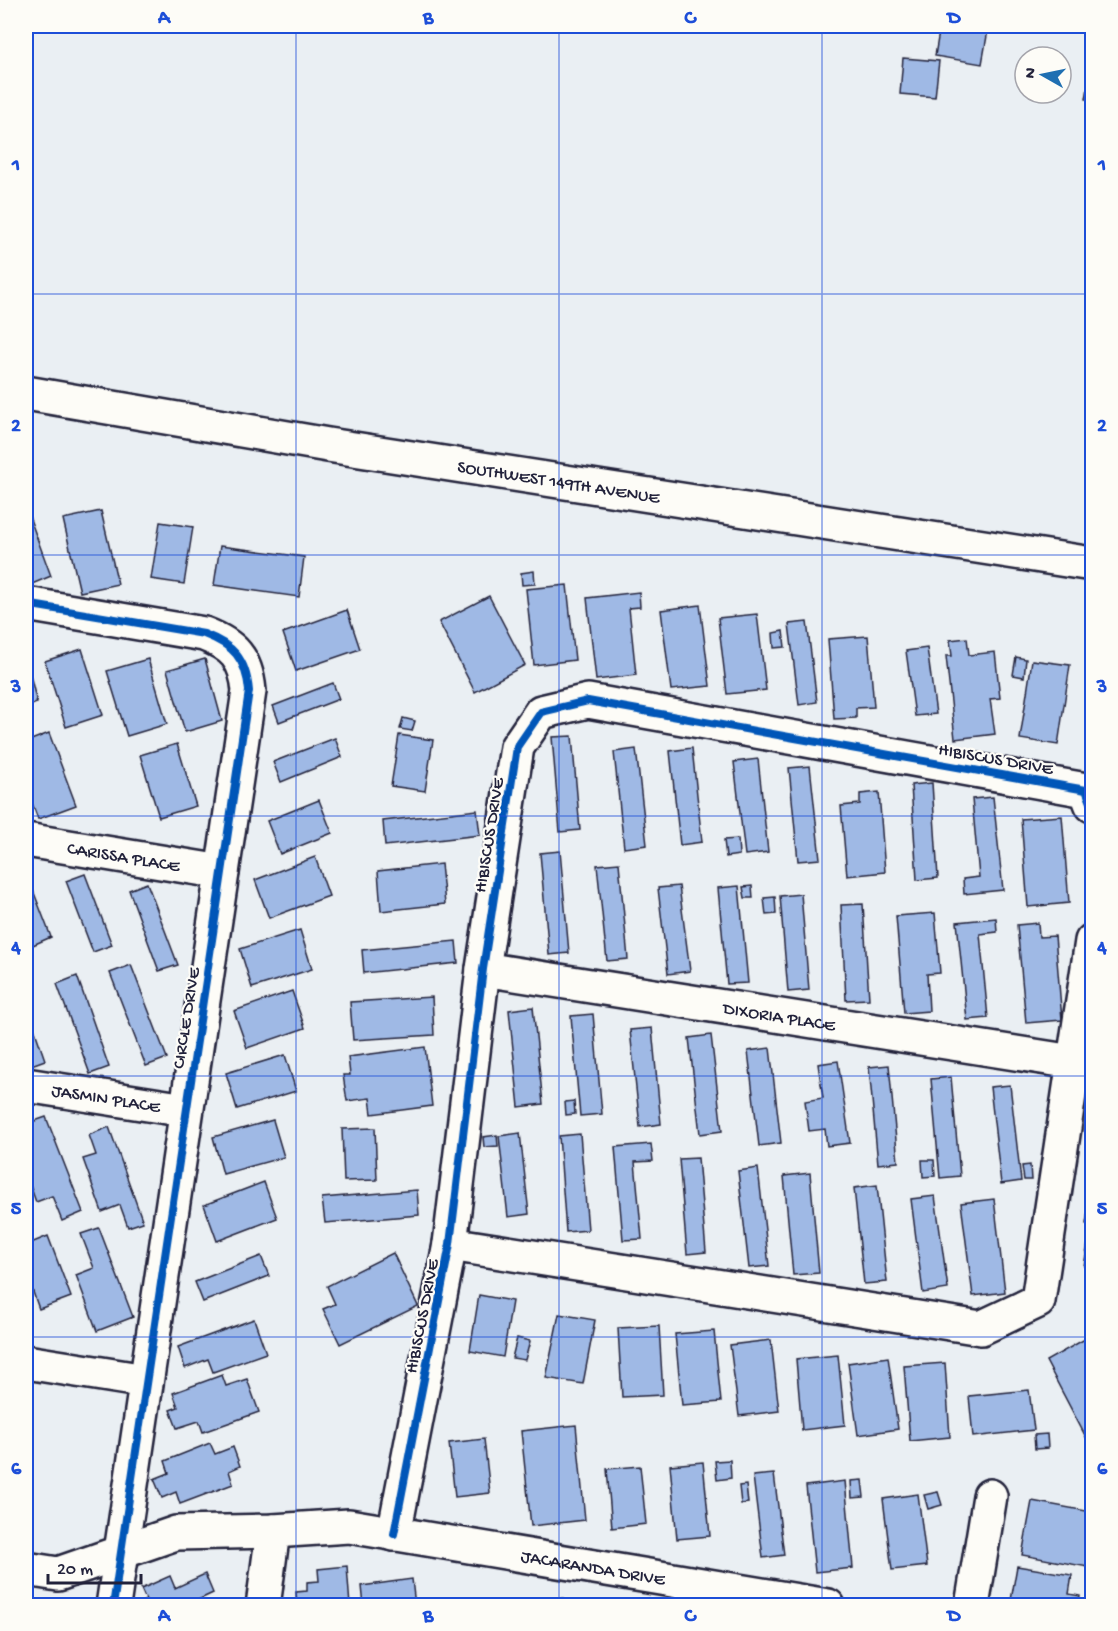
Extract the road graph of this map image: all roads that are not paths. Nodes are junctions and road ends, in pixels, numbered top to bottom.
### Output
1 (26, 393) edge
2 (1092, 564) edge
3 (26, 604) edge
4 (1092, 805) edge
5 (26, 840) edge
6 (222, 872) junction
7 (1092, 941) edge
8 (483, 969) junction
9 (1084, 1064) edge
10 (26, 1085) edge
11 (186, 1110) junction
12 (450, 1244) junction
13 (26, 1362) edge
14 (146, 1381) junction
15 (990, 1496) dead end
16 (273, 1531) junction
17 (394, 1534) junction
18 (121, 1551) junction
19 (26, 1569) edge
20 (113, 1605) edge
21 (263, 1605) edge
22 (828, 1605) edge
23 (972, 1605) edge

1 - 2 street, SOUTHWEST 149TH AVENUE
3 - 6 street, CIRCLE DRIVE
4 - 8 street, HIBISCUS DRIVE
5 - 6 street, CARISSA PLACE
6 - 11 street, CIRCLE DRIVE
7 - 9 street, HIBISCUS DRIVE
8 - 9 street, DIXORIA PLACE
8 - 12 street, HIBISCUS DRIVE
9 - 12 street, HIBISCUS DRIVE
10 - 11 street, JASMIN PLACE
11 - 14 street, CIRCLE DRIVE
12 - 17 street, HIBISCUS DRIVE
13 - 14 street
14 - 18 street, CIRCLE DRIVE
15 - 23 street
16 - 17 street
16 - 18 street
16 - 21 street
17 - 22 street, JACARANDA DRIVE
18 - 19 street
18 - 20 street, CIRCLE DRIVE

